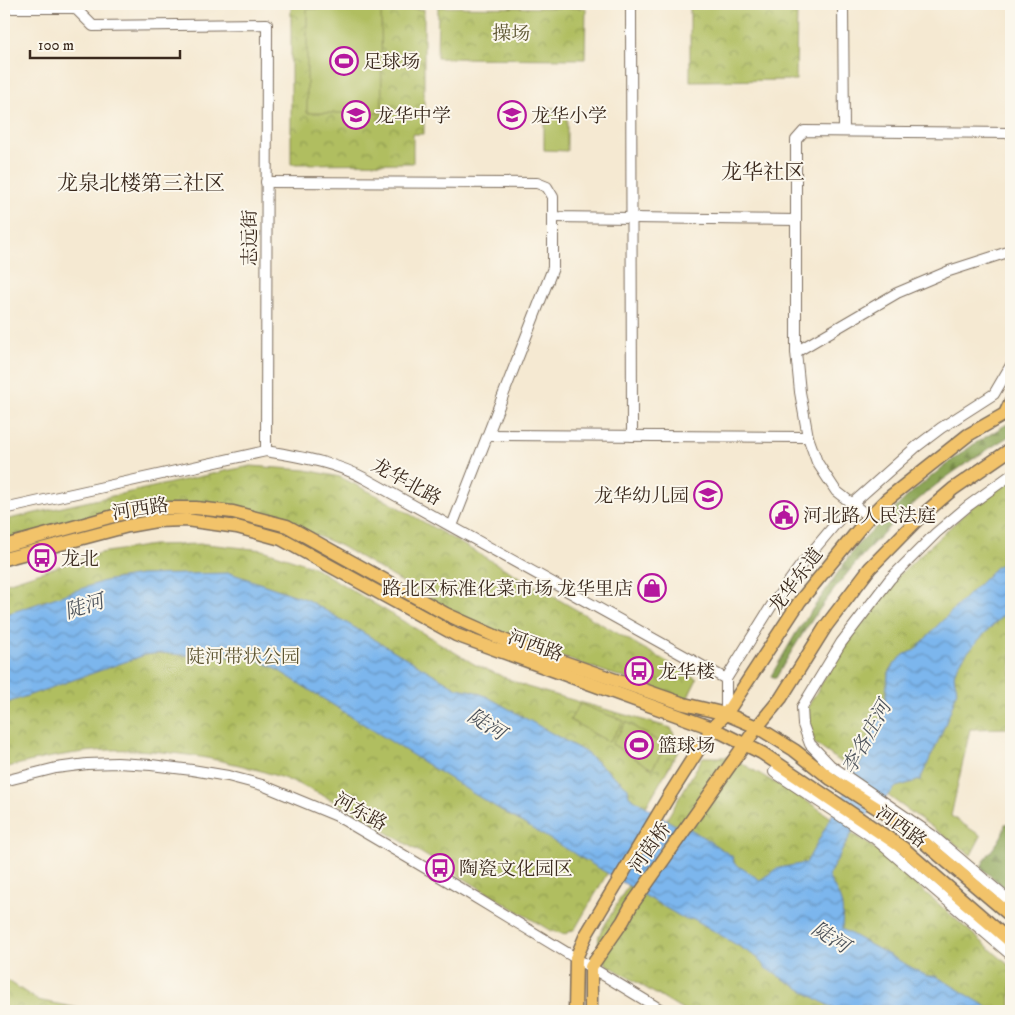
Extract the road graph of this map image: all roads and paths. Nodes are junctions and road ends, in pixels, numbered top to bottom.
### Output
1 (630, 4) edge
2 (843, 4) edge
3 (4, 8) edge
4 (844, 130) junction
5 (1011, 133) edge
6 (266, 182) junction
7 (553, 217) junction
8 (632, 218) junction
9 (796, 220) junction
10 (1011, 252) edge
11 (796, 352) junction
12 (1010, 369) edge
13 (1011, 401) edge
14 (488, 435) junction
15 (632, 436) junction
16 (808, 437) junction
17 (1011, 449) edge
18 (266, 451) junction
19 (1011, 475) edge
20 (853, 503) junction
21 (4, 509) edge
22 (869, 517) junction
23 (452, 526) junction
24 (4, 546) edge
25 (4, 559) edge
26 (726, 679) junction
27 (726, 714) junction
28 (757, 727) junction
29 (712, 728) junction
30 (745, 745) junction
31 (774, 772) dead end
32 (4, 781) edge
33 (669, 796) joint
34 (822, 798) junction
35 (891, 812) junction
36 (876, 834) junction
37 (1011, 902) edge
38 (1011, 916) edge
39 (1011, 942) edge
40 (1011, 955) edge
41 (576, 958) junction
42 (591, 967) junction
43 (574, 1011) edge
44 (591, 1011) edge
45 (663, 1011) edge

1 - 8 street
2 - 4 street
3 - 6 street, 志远街
4 - 5 street
4 - 9 street
6 - 7 street
6 - 18 street, 志远街
7 - 8 street
7 - 14 street
8 - 9 street
8 - 15 street
9 - 11 street
10 - 11 street
11 - 16 street
12 - 20 street
13 - 22 main road, 龙华东道
14 - 15 street
14 - 23 street
15 - 16 street
16 - 20 street
17 - 28 main road
18 - 21 street, 龙华北路
18 - 23 street, 龙华北路
19 - 35 street
20 - 22 street
20 - 26 street
22 - 27 main road, 龙华东道
23 - 26 street, 龙华北路
24 - 27 main road, 河西路
25 - 29 main road, 河西路
26 - 27 street
27 - 28 main road, 河西路
27 - 29 main road, 龙华东道
28 - 30 main road
28 - 35 main road, 河西路
29 - 30 main road, 河西路
29 - 33 main road, 龙华东道
30 - 34 main road, 河西路
30 - 42 main road, 河茵桥
31 - 34 street
32 - 41 street, 河东路
33 - 41 main road, 河茵桥
34 - 36 main road, 河西路
35 - 37 street
35 - 38 main road, 河西路
36 - 39 main road, 河西路
36 - 40 street
41 - 42 street, 河东路
41 - 43 main road
42 - 44 main road
42 - 45 street, 河东路

